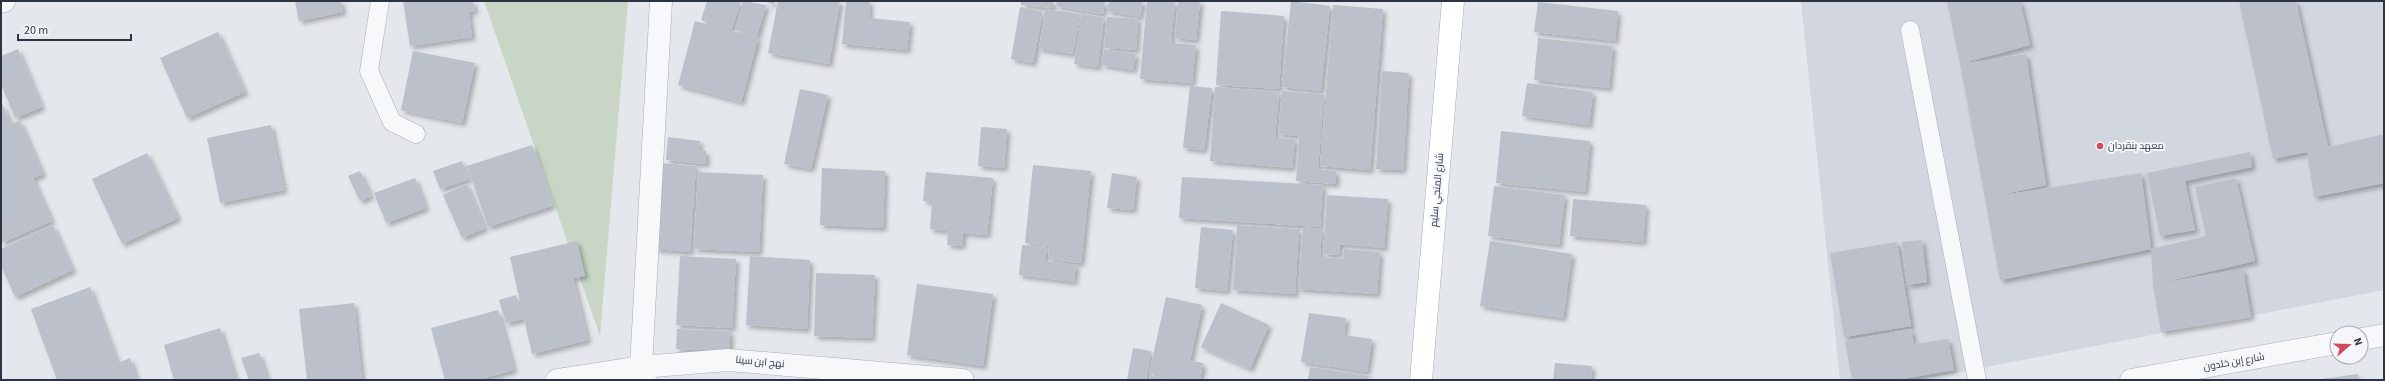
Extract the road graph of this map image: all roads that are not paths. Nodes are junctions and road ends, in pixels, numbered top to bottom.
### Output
1 (380, 1) edge
2 (661, 1) edge
3 (1453, 1) edge
4 (1910, 30) dead end
5 (416, 134) dead end
6 (2384, 335) edge
7 (2369, 338) edge
8 (2329, 344) edge
9 (643, 373) edge
10 (557, 380) edge
11 (963, 380) edge
12 (1422, 380) edge
13 (1977, 380) edge
14 (2131, 380) edge

1 - 5 lane
2 - 9 street
3 - 12 street, شارع المنجي سليم
4 - 13 lane
6 - 7 street
8 - 14 street, شارع إبن خلدون
9 - 10 street, نهج ابن سينا
9 - 11 street, نهج ابن سينا

